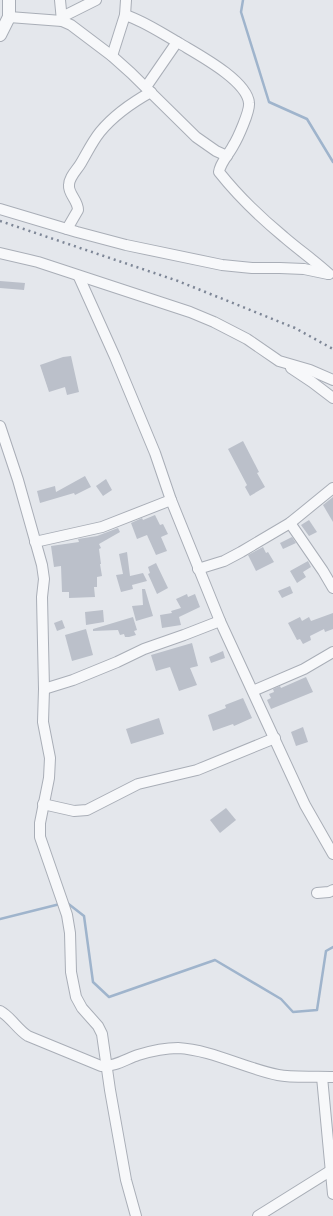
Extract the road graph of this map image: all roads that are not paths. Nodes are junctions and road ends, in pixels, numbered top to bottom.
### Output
1 (9, 0) edge
2 (60, 0) edge
3 (96, 0) edge
4 (126, 0) edge
5 (125, 15) junction
6 (9, 17) junction
7 (62, 19) junction
8 (0, 35) edge
9 (176, 42) junction
10 (112, 56) junction
11 (148, 90) junction
12 (227, 156) junction
13 (0, 209) edge
14 (67, 229) junction
15 (0, 252) edge
16 (331, 275) edge
17 (79, 277) junction
18 (279, 361) junction
19 (333, 380) edge
20 (333, 398) edge
21 (0, 426) edge
22 (333, 488) edge
23 (171, 500) junction
24 (290, 523) junction
25 (34, 542) junction
26 (198, 569) junction
27 (333, 588) edge
28 (220, 621) junction
29 (333, 652) edge
30 (44, 689) junction
31 (253, 691) junction
32 (275, 738) junction
33 (43, 804) junction
34 (333, 854) edge
35 (333, 890) edge
36 (317, 893) dead end
37 (0, 1011) edge
38 (107, 1067) junction
39 (322, 1076) junction
40 (333, 1077) edge
41 (330, 1172) junction
42 (333, 1194) edge
43 (136, 1216) edge
44 (258, 1216) edge

1 - 6 street
2 - 7 street
3 - 7 street
4 - 5 street
5 - 9 street
5 - 10 street
6 - 7 street
6 - 8 street
7 - 10 street
9 - 11 street
9 - 12 street
10 - 11 street
11 - 12 street
11 - 14 street
12 - 16 street
13 - 14 street
14 - 16 street
15 - 17 street
17 - 18 street
17 - 23 street
18 - 19 street
18 - 20 street
21 - 25 street
22 - 24 street
23 - 25 street
23 - 26 street
24 - 26 street
24 - 27 street
25 - 30 street
26 - 28 street
28 - 30 street
28 - 31 street
29 - 31 street
30 - 33 street
31 - 32 street
32 - 33 street
32 - 34 street
33 - 38 street
35 - 36 street
37 - 38 street
38 - 39 street
38 - 43 street
39 - 40 street
39 - 41 street
41 - 42 street
41 - 44 street

